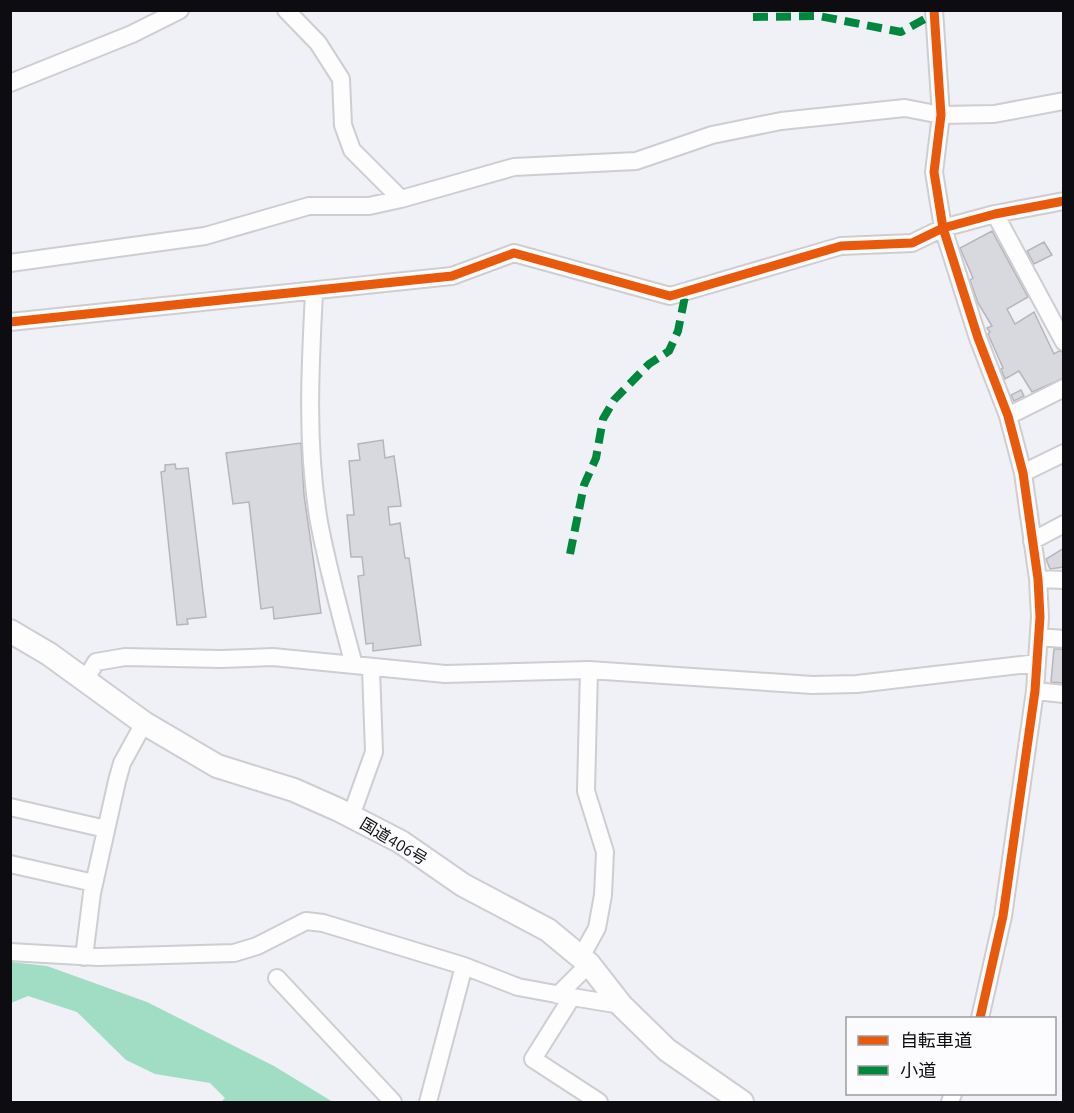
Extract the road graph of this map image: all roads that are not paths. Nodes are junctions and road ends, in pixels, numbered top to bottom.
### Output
1 (180, 10) edge
2 (286, 10) edge
3 (934, 10) edge
4 (10, 83) edge
5 (1064, 102) edge
6 (941, 115) junction
7 (401, 199) junction
8 (1062, 205) edge
9 (995, 214) junction
10 (943, 228) junction
11 (10, 263) edge
12 (314, 293) junction
13 (10, 322) edge
14 (1064, 342) edge
15 (1064, 388) edge
16 (1008, 416) junction
17 (1064, 453) edge
18 (1023, 473) junction
19 (1064, 524) edge
20 (1032, 541) junction
21 (1038, 579) junction
22 (1064, 580) edge
23 (10, 631) edge
24 (1039, 637) junction
25 (1064, 639) edge
26 (1037, 663) junction
27 (354, 665) junction
28 (371, 669) junction
29 (589, 670) junction
30 (84, 681) junction
31 (1035, 691) junction
32 (1064, 694) edge
33 (144, 723) junction
34 (10, 807) edge
35 (351, 816) junction
36 (106, 829) junction
37 (10, 864) edge
38 (94, 883) junction
39 (10, 952) edge
40 (84, 957) junction
41 (585, 961) junction
42 (464, 966) junction
43 (277, 978) dead end
44 (565, 996) junction
45 (621, 1005) junction
46 (980, 1017) edge
47 (393, 1102) edge
48 (428, 1102) edge
49 (599, 1102) edge
50 (742, 1102) edge

1 - 4 street
2 - 7 street
3 - 6 street
5 - 6 street
6 - 7 street
6 - 10 street
7 - 11 street
8 - 9 street
9 - 10 street
9 - 14 street
10 - 12 street
10 - 16 street
12 - 13 street
12 - 27 street
15 - 16 street
16 - 18 street
17 - 18 street
18 - 20 street
19 - 20 street
20 - 21 street
21 - 22 street
21 - 24 street
23 - 30 highway, 国道406号
24 - 25 street
24 - 26 street
26 - 29 street
26 - 31 street
27 - 28 street
27 - 30 street
28 - 29 street
28 - 35 street
29 - 41 street
30 - 33 highway, 国道406号
31 - 32 street
31 - 46 street
33 - 35 highway, 国道406号
33 - 36 street
34 - 36 street
35 - 41 highway, 国道406号
36 - 38 street
37 - 38 street
38 - 40 street
39 - 40 street
40 - 42 street
41 - 44 street
41 - 45 highway, 国道406号
42 - 44 street
42 - 48 street
43 - 47 street
44 - 45 street
44 - 49 street
45 - 50 highway, 国道406号

